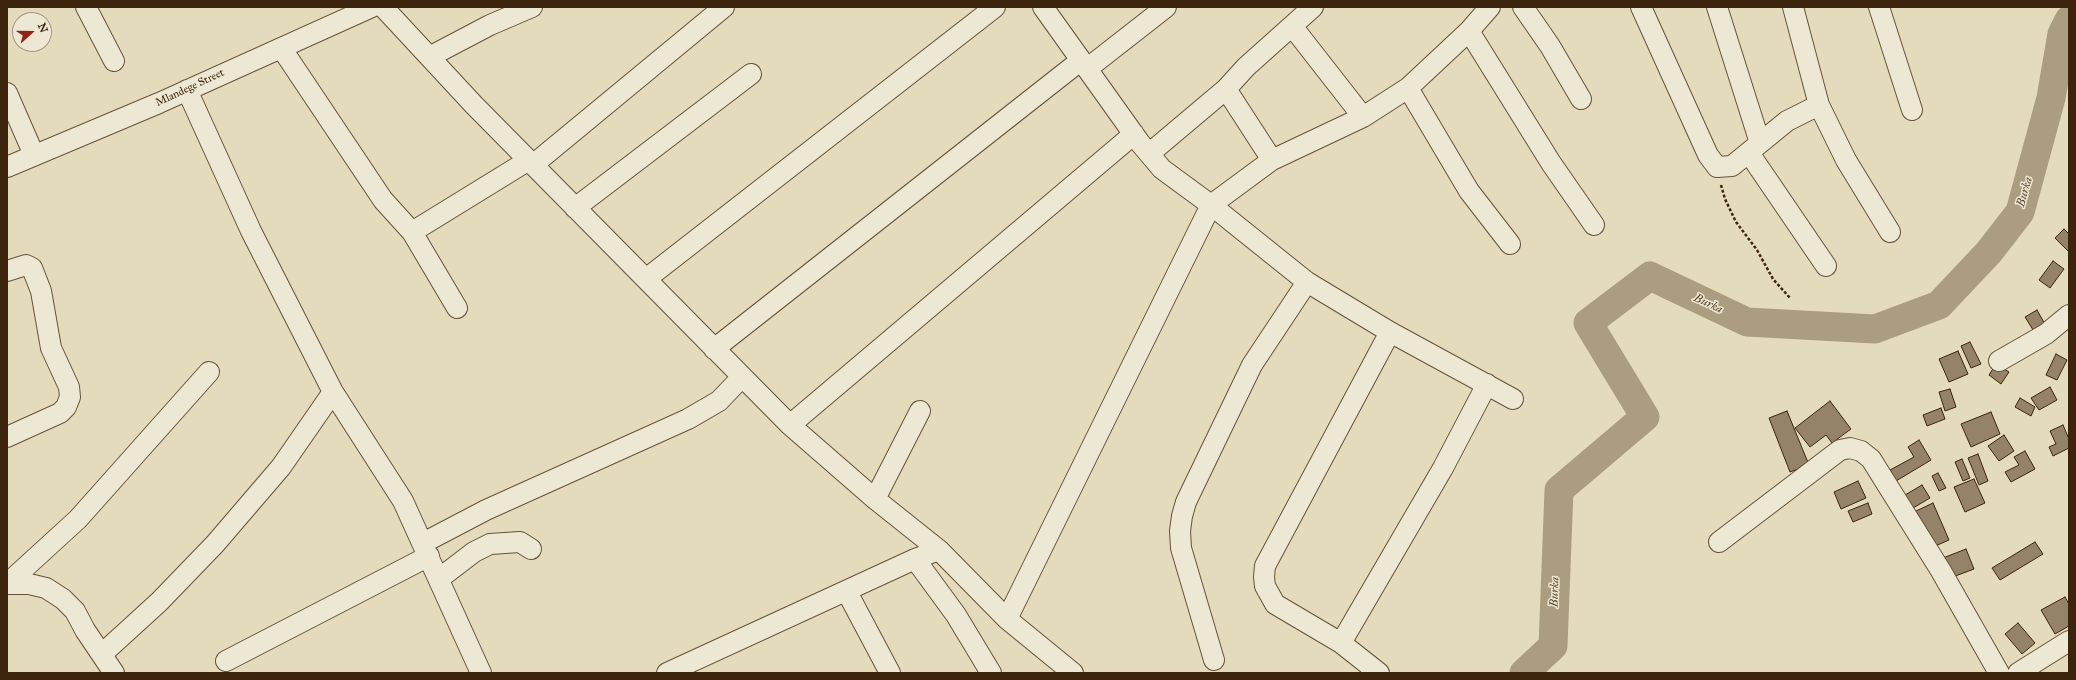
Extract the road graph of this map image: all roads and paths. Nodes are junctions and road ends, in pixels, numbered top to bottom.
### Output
1 (86, 7) edge
2 (372, 7) edge
3 (383, 7) edge
4 (532, 7) edge
5 (724, 7) edge
6 (995, 7) edge
7 (1043, 7) edge
8 (1166, 7) edge
9 (1313, 7) edge
10 (1490, 7) edge
11 (1523, 7) edge
12 (1641, 7) edge
13 (1717, 7) edge
14 (1793, 7) edge
15 (1879, 7) edge
16 (1292, 26) junction
17 (1470, 31) junction
18 (282, 49) junction
19 (431, 56) junction
20 (114, 61) dead end
21 (1084, 64) junction
22 (752, 74) dead end
23 (1408, 88) junction
24 (1226, 89) junction
25 (187, 90) junction
26 (7, 93) edge
27 (1581, 99) dead end
28 (1819, 105) junction
29 (1912, 110) dead end
30 (1363, 117) junction
31 (1134, 134) junction
32 (1754, 148) junction
33 (1150, 153) junction
34 (34, 155) junction
35 (1272, 160) junction
36 (532, 162) junction
37 (7, 167) edge
38 (1717, 167) junction
39 (1210, 205) junction
40 (575, 208) junction
41 (1594, 225) dead end
42 (412, 232) junction
43 (1890, 232) dead end
44 (1510, 244) dead end
45 (1826, 266) dead end
46 (7, 270) edge
47 (646, 279) junction
48 (1307, 282) junction
49 (1790, 298) dead end
50 (457, 308) dead end
51 (2069, 315) edge
52 (1390, 332) junction
53 (714, 349) junction
54 (1999, 361) dead end
55 (209, 372) dead end
56 (741, 378) junction
57 (1487, 384) junction
58 (333, 392) junction
59 (1513, 398) dead end
60 (920, 411) dead end
61 (790, 425) junction
62 (7, 437) edge
63 (875, 499) junction
64 (1720, 542) dead end
65 (531, 549) dead end
66 (426, 550) junction
67 (939, 550) junction
68 (915, 559) junction
69 (440, 578) junction
70 (7, 584) edge
71 (847, 592) junction
72 (1007, 619) junction
73 (2069, 641) edge
74 (1341, 643) junction
75 (102, 654) junction
76 (1214, 660) dead end
77 (226, 661) dead end
78 (114, 673) edge
79 (481, 673) edge
80 (667, 673) edge
81 (890, 673) edge
82 (991, 673) edge
83 (1073, 673) edge
84 (1379, 673) edge
85 (1999, 673) edge
86 (2018, 673) edge

1 - 20 street
2 - 18 street, Mlandege Street
3 - 19 street
4 - 19 street
5 - 36 street
6 - 47 street
7 - 21 street
8 - 21 street
9 - 16 street
10 - 17 street
11 - 27 street
12 - 38 street
13 - 32 street
14 - 28 street
15 - 29 street
16 - 24 street
16 - 30 street
17 - 23 street
17 - 41 street
18 - 25 street, Mlandege Street
18 - 42 street
19 - 36 street
21 - 31 street
21 - 53 street
22 - 40 street
23 - 30 street
23 - 44 street
24 - 33 street
24 - 35 street
25 - 34 street, Mlandege Street
25 - 58 street
26 - 34 street
28 - 32 street
28 - 43 street
30 - 35 street
31 - 33 street
31 - 61 street
32 - 38 street
32 - 45 street
33 - 39 street
34 - 37 street, Mlandege Street
35 - 39 street
36 - 40 street
36 - 42 street
38 - 49 path
39 - 48 street
39 - 72 street
40 - 47 street
42 - 50 street
46 - 62 street
47 - 53 street
48 - 52 street
48 - 76 street
51 - 54 street
52 - 57 street
52 - 74 street
53 - 56 street
55 - 70 street
56 - 61 street
56 - 66 street
57 - 59 street
57 - 74 street
58 - 66 street
58 - 75 street
60 - 63 street
61 - 63 street
63 - 67 street
64 - 85 street
65 - 69 street
66 - 69 street
66 - 77 street
67 - 68 street
67 - 72 street
68 - 71 street
68 - 82 street
69 - 79 street
70 - 75 street
71 - 80 street
71 - 81 street
72 - 83 street
73 - 86 street
74 - 84 street
75 - 78 street

